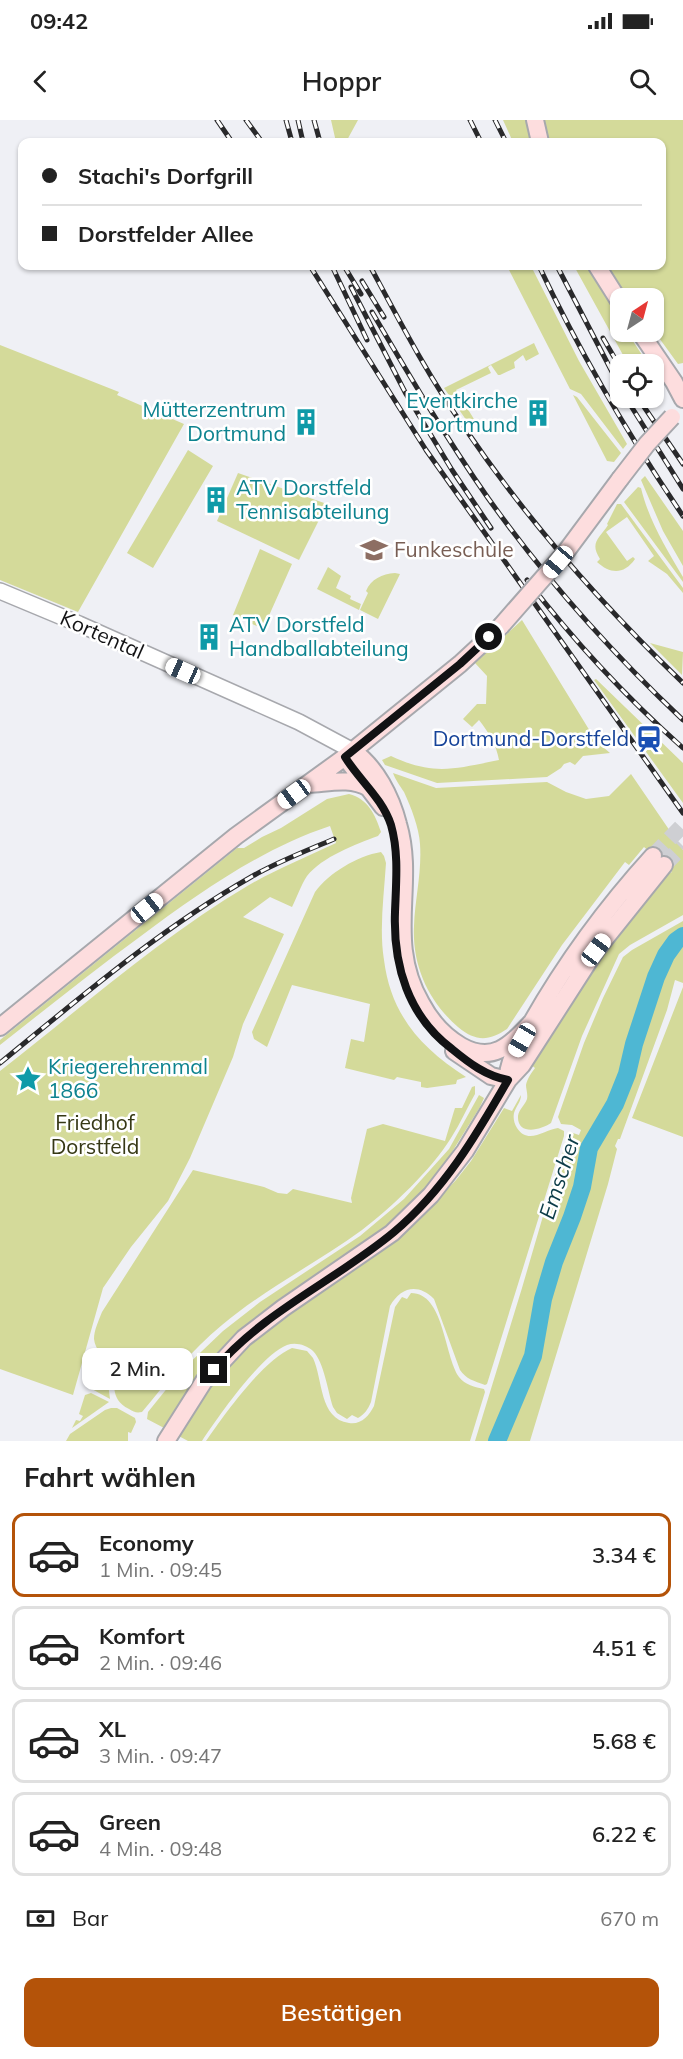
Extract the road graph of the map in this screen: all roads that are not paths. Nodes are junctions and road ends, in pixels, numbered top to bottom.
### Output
1 (535, 120) edge
2 (539, 138) edge
3 (600, 270) edge
4 (611, 288) edge
5 (647, 342) edge
6 (683, 399) edge
7 (678, 412) edge
8 (0, 591) edge
9 (349, 754) junction
10 (308, 784) junction
11 (372, 790) junction
12 (531, 1023) junction
13 (0, 1027) edge
14 (476, 1053) junction
15 (508, 1080) junction
16 (166, 1441) edge

1 - 2 main road
3 - 4 main road
5 - 6 main road
7 - 9 main road, bridge
8 - 9 street, Kortental
9 - 10 main road
9 - 11 main road, Kortental
9 - 14 main road, Kortental
10 - 11 main road
10 - 13 main road
11 - 15 main road, Kortental
12 - 14 main road
12 - 15 main road
12 - 15 main road
14 - 15 main road, Kortental
15 - 16 main road

